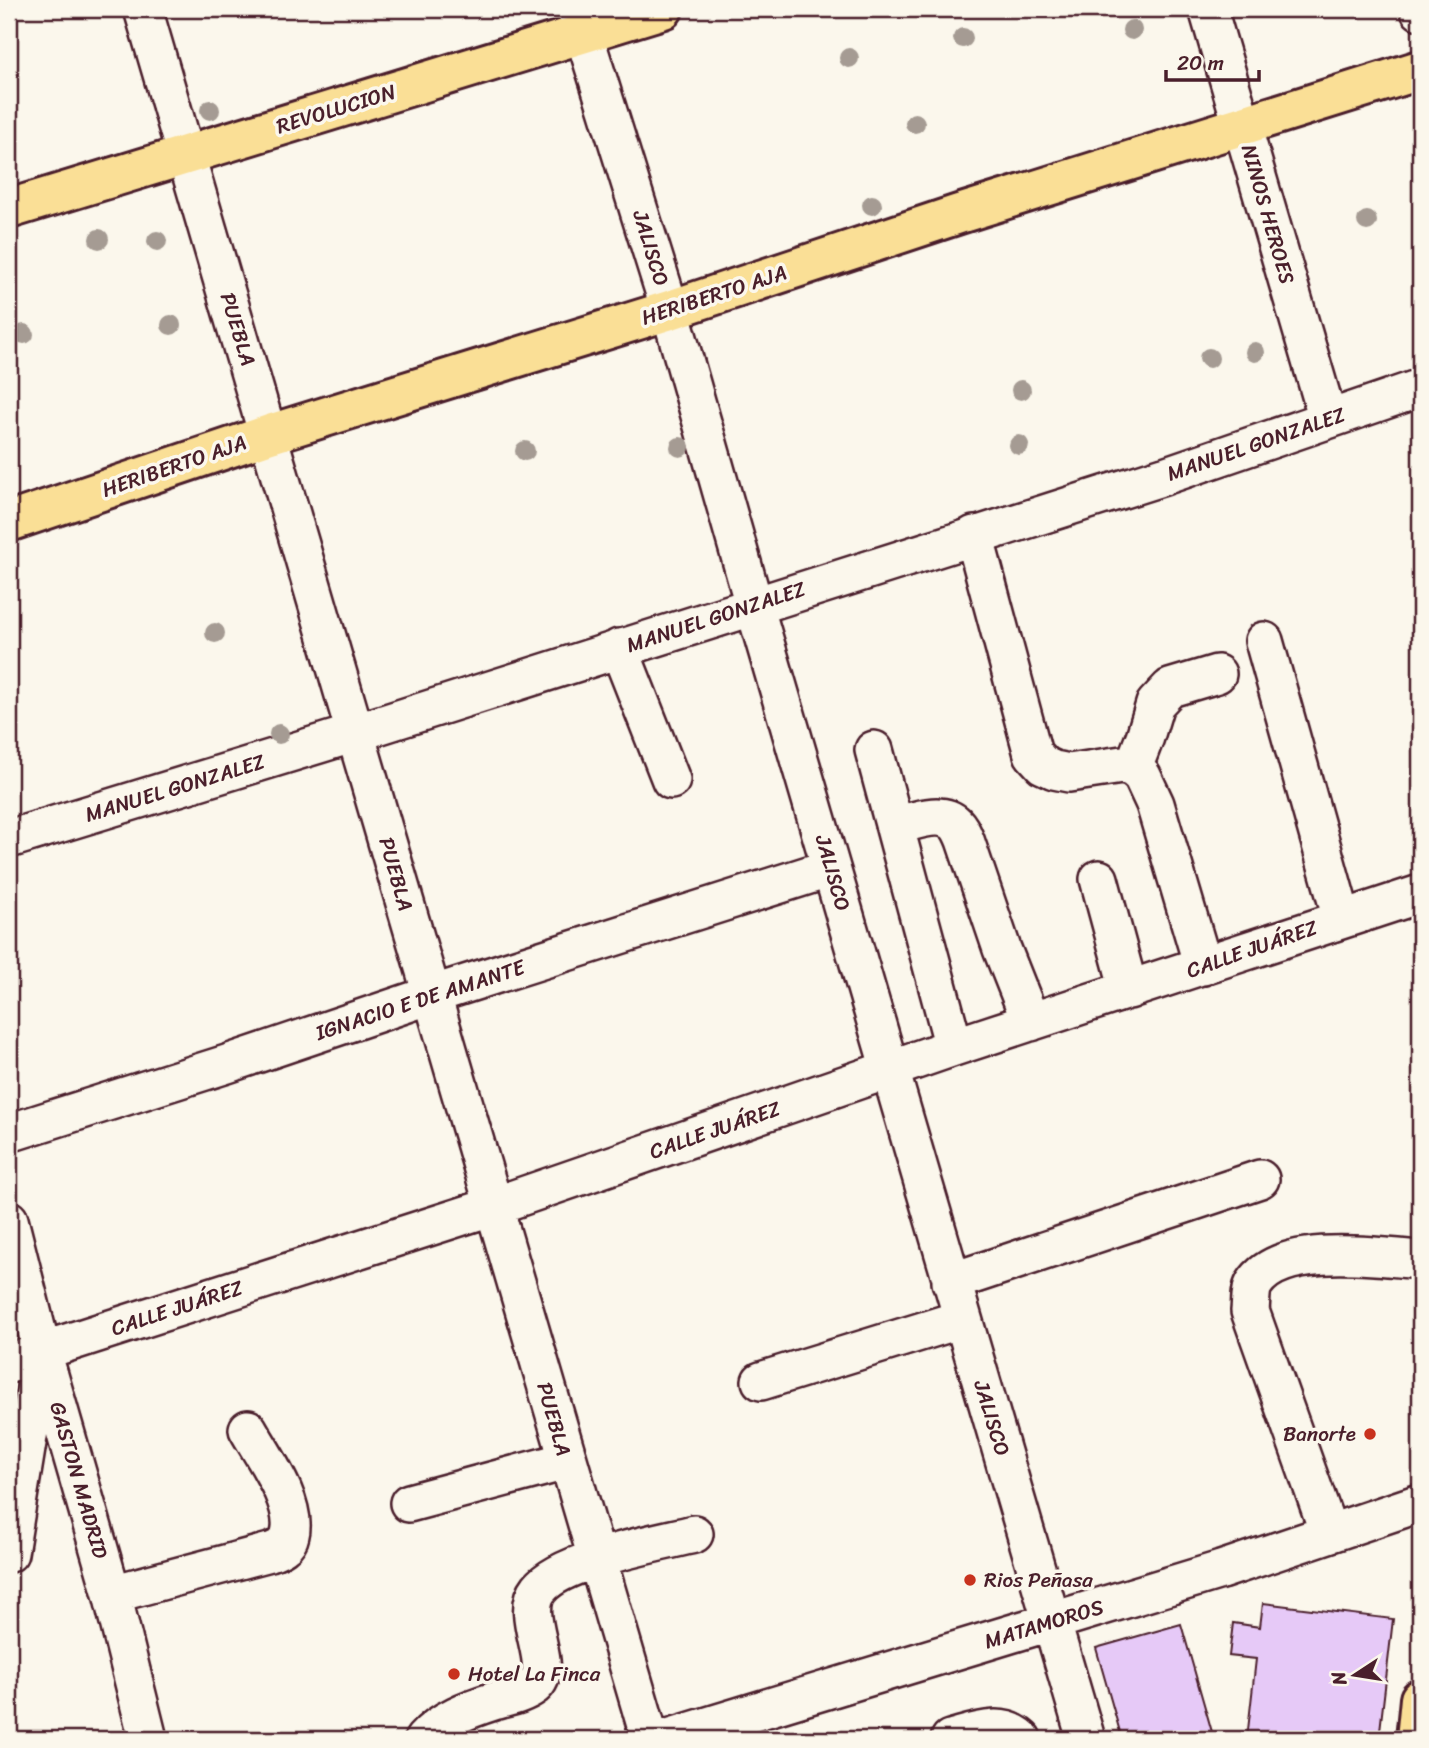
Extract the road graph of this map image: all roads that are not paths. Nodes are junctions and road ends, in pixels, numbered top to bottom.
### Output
1 (143, 9) edge
2 (663, 9) edge
3 (1208, 9) edge
4 (580, 22) edge
5 (1420, 70) edge
6 (1242, 126) junction
7 (186, 154) junction
8 (9, 209) edge
9 (670, 310) junction
10 (1420, 388) edge
11 (1328, 419) junction
12 (270, 434) junction
13 (9, 522) edge
14 (974, 535) junction
15 (754, 605) junction
16 (1264, 641) dead end
17 (620, 648) junction
18 (1217, 674) dead end
19 (355, 733) junction
20 (874, 750) dead end
21 (1133, 768) junction
22 (671, 779) dead end
23 (895, 827) junction
24 (9, 839) edge
25 (831, 868) junction
26 (1099, 879) dead end
27 (1420, 894) edge
28 (1342, 919) junction
29 (1203, 966) junction
30 (1129, 990) junction
31 (431, 995) junction
32 (1031, 1022) junction
33 (954, 1047) junction
34 (889, 1070) junction
35 (9, 1133) edge
36 (1260, 1179) dead end
37 (494, 1206) junction
38 (9, 1220) edge
39 (1420, 1260) edge
40 (951, 1282) junction
41 (962, 1319) junction
42 (42, 1351) junction
43 (9, 1364) edge
44 (761, 1381) dead end
45 (248, 1429) dead end
46 (566, 1461) junction
47 (409, 1503) dead end
48 (1420, 1503) edge
49 (1329, 1533) junction
50 (694, 1534) dead end
51 (9, 1553) edge
52 (596, 1558) junction
53 (112, 1594) junction
54 (1053, 1622) junction
55 (1420, 1699) edge
56 (148, 1739) edge
57 (424, 1739) edge
58 (650, 1739) edge
59 (665, 1739) edge
60 (950, 1739) edge
61 (1022, 1739) edge
62 (1086, 1739) edge
63 (1416, 1739) edge

1 - 7 street, PUEBLA
2 - 4 main road, REVOLUCION
3 - 6 street, NINOS HEROES
4 - 7 main road, REVOLUCION
4 - 9 street, JALISCO
5 - 6 main road, HERIBERTO AJA
6 - 9 main road, HERIBERTO AJA
6 - 11 street, NINOS HEROES
7 - 8 main road, REVOLUCION
7 - 12 street, PUEBLA
9 - 12 main road, HERIBERTO AJA
9 - 15 street, JALISCO
10 - 11 street, MANUEL GONZALEZ
11 - 14 street, MANUEL GONZALEZ
12 - 13 main road, HERIBERTO AJA
12 - 19 street, PUEBLA
14 - 15 street, MANUEL GONZALEZ
14 - 21 street
15 - 17 street, MANUEL GONZALEZ
15 - 25 street, JALISCO
16 - 28 street
17 - 19 street, MANUEL GONZALEZ
17 - 22 street
18 - 21 street
19 - 24 street, MANUEL GONZALEZ
19 - 31 street, PUEBLA
20 - 23 street
21 - 29 street
23 - 32 street
23 - 33 street
25 - 31 street, IGNACIO E DE AMANTE
25 - 34 street, JALISCO
26 - 30 street
27 - 28 street, CALLE JUÁREZ
28 - 29 street, CALLE JUÁREZ
29 - 30 street, CALLE JUÁREZ
30 - 32 street, CALLE JUÁREZ
31 - 35 street, IGNACIO E DE AMANTE
31 - 37 street, PUEBLA
32 - 33 street, CALLE JUÁREZ
33 - 34 street, CALLE JUÁREZ
34 - 37 street, CALLE JUÁREZ
34 - 40 street, JALISCO
36 - 40 street
37 - 42 street, CALLE JUÁREZ
37 - 46 street, PUEBLA
38 - 42 street, GASTON MADRID
39 - 49 street
40 - 41 street, JALISCO
41 - 44 street
41 - 54 street, JALISCO
42 - 43 street, CALLE JUÁREZ
42 - 51 street
42 - 53 street, GASTON MADRID
45 - 53 street
46 - 47 street
46 - 52 street, PUEBLA
48 - 49 street, MATAMOROS
49 - 54 street, MATAMOROS
50 - 52 street
52 - 57 street
52 - 58 street, PUEBLA
53 - 56 street, GASTON MADRID
54 - 59 street, MATAMOROS
54 - 62 street, JALISCO
55 - 63 main road
60 - 61 street

